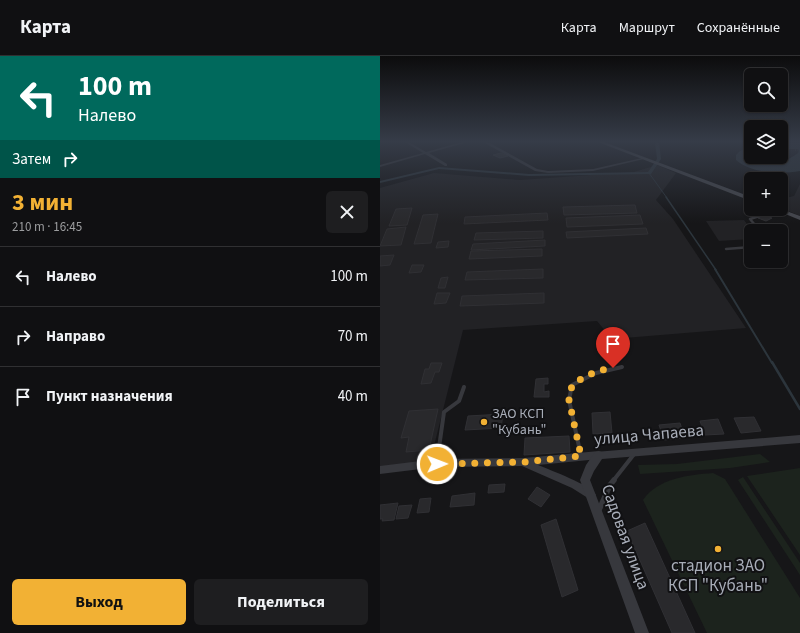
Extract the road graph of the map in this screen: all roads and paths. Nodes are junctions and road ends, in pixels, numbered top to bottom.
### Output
1 (534, 169) edge
2 (598, 169) edge
3 (670, 169) edge
4 (744, 196) edge
5 (788, 214) edge
6 (759, 216) edge
7 (800, 218) edge
8 (754, 224) edge
9 (744, 248) edge
10 (726, 249) dead end
11 (622, 367) dead end
12 (464, 387) dead end
13 (800, 439) edge
14 (636, 452) junction
15 (599, 455) junction
16 (581, 456) junction
17 (524, 462) junction
18 (437, 464) junction
19 (380, 470) edge
20 (591, 495) junction
21 (598, 512) junction
22 (642, 633) edge

1 - 2 street
3 - 4 main road
5 - 7 main road
6 - 8 lane
9 - 10 lane
11 - 16 lane
12 - 18 lane
13 - 14 street, улица Чапаева
14 - 15 street, улица Чапаева
14 - 21 lane
15 - 16 street, улица Чапаева
15 - 20 street, Садовая улица
16 - 17 street, улица Чапаева
17 - 18 street, улица Чапаева
17 - 20 street
18 - 19 street, улица Чапаева
20 - 21 street, Садовая улица
21 - 22 street, Садовая улица

